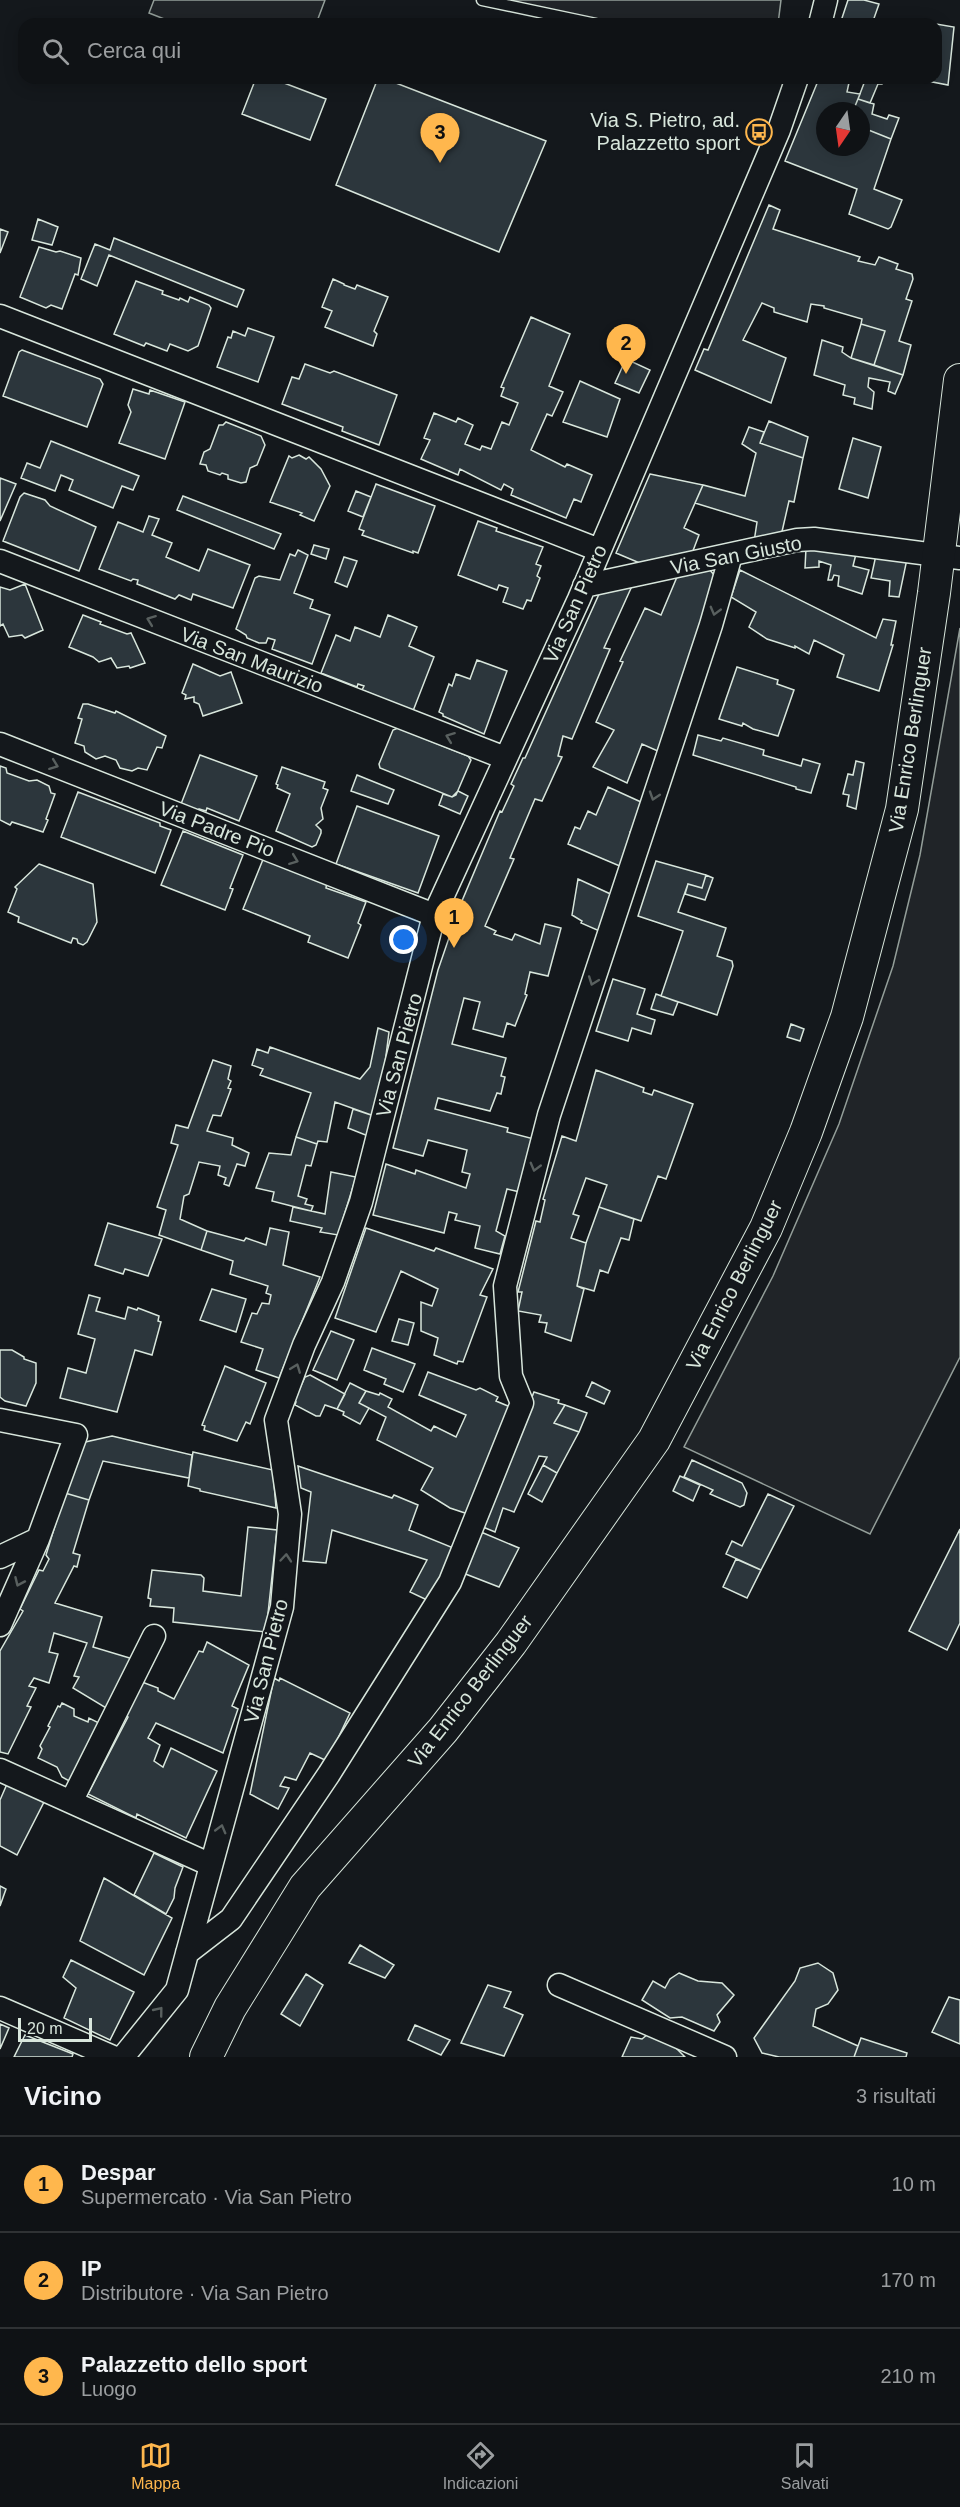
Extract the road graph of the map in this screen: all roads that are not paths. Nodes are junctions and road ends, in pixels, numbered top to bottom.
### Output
1 (482, 0) edge
2 (811, 0) edge
3 (826, 0) edge
4 (568, 18) edge
5 (810, 18) edge
6 (822, 18) edge
7 (795, 84) edge
8 (0, 316) edge
9 (960, 380) edge
10 (599, 550) junction
11 (731, 555) junction
12 (949, 556) edge
13 (0, 561) edge
14 (584, 586) junction
15 (0, 744) edge
16 (505, 758) junction
17 (434, 915) junction
18 (0, 1420) edge
19 (38, 1539) junction
20 (0, 1557) edge
21 (0, 1624) edge
22 (154, 1636) dead end
23 (0, 1770) edge
24 (71, 1802) junction
25 (211, 1865) junction
26 (187, 1953) junction
27 (559, 1985) dead end
28 (0, 2008) edge
29 (113, 2057) edge
30 (123, 2057) edge
31 (206, 2057) edge
32 (725, 2057) edge

1 - 4 lane
2 - 5 street
3 - 6 street
7 - 10 street, Via San Pietro
8 - 10 street
9 - 12 main road, Via Enrico Berlinguer
10 - 14 street, Via San Pietro
11 - 12 street, Via San Giusto
11 - 14 street, Via San Giusto
11 -> 26 street
12 - 31 main road, Via Enrico Berlinguer
16 -> 13 street, Via San Maurizio
14 - 16 street, Via San Pietro
15 -> 17 street, Via Padre Pio
16 - 17 street, Via San Pietro
25 -> 17 street, Via San Pietro
18 - 19 street
19 - 20 street
19 -> 21 street
22 - 24 street
23 - 24 street
24 - 25 street
25 - 26 street, Via San Pietro
30 -> 26 street, Via San Pietro
27 - 32 street
28 - 29 street

